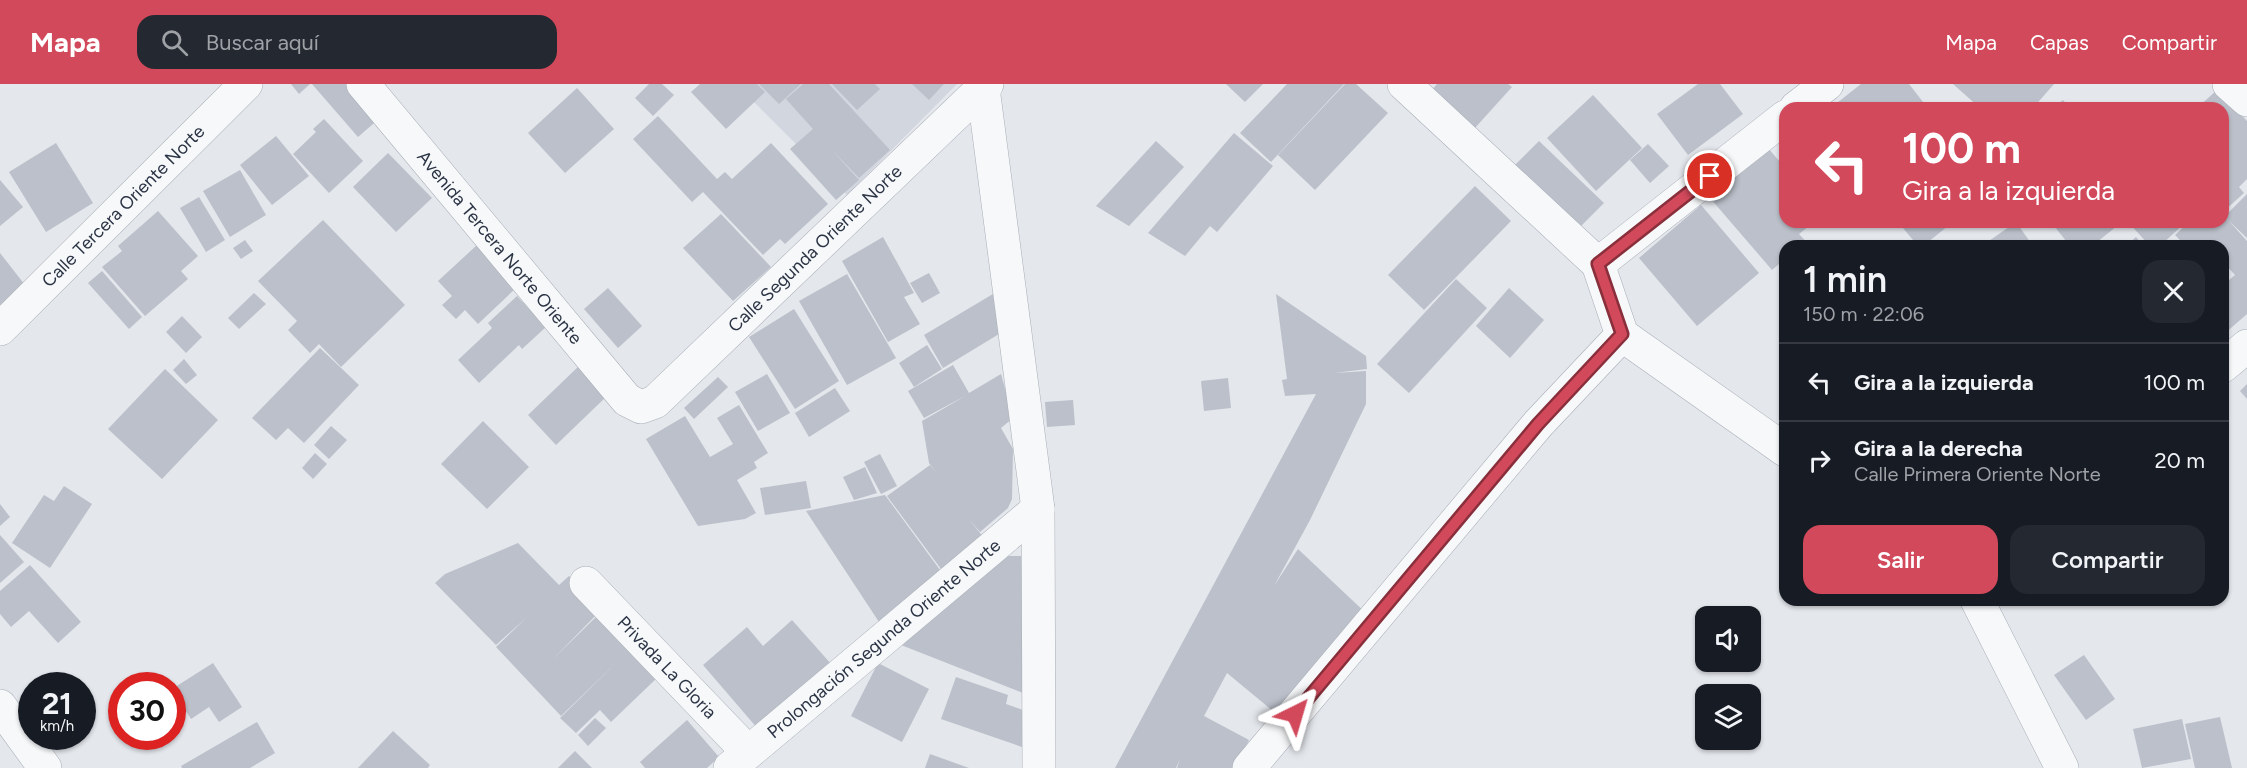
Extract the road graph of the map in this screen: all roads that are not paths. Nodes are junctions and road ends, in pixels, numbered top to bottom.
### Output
1 (246, 84) edge
2 (363, 84) edge
3 (1404, 84) edge
4 (1827, 84) edge
5 (2229, 84) edge
6 (985, 86) edge
7 (2247, 100) edge
8 (1804, 102) edge
9 (1779, 122) edge
10 (1598, 264) junction
11 (0, 330) edge
12 (1622, 334) junction
13 (2247, 346) edge
14 (2229, 361) edge
15 (641, 407) joint
16 (1779, 446) edge
17 (1038, 508) junction
18 (586, 583) dead end
19 (1980, 606) edge
20 (0, 706) edge
21 (739, 760) edge
22 (45, 768) edge
23 (1039, 768) edge
24 (1249, 768) edge
25 (2062, 768) edge

1 - 11 street, Calle Tercera Oriente Norte
2 - 15 street, Avenida Tercera Norte Oriente
3 - 10 street
4 - 8 street
5 - 7 street
6 - 15 street, Calle Segunda Oriente Norte
6 - 17 street
9 - 10 street
10 - 12 street
12 - 16 street
12 - 24 street
13 - 14 street
17 - 21 street, Prolongación Segunda Oriente Norte
17 - 23 street
18 - 21 street, Privada La Gloria
19 - 25 street
20 - 22 street

